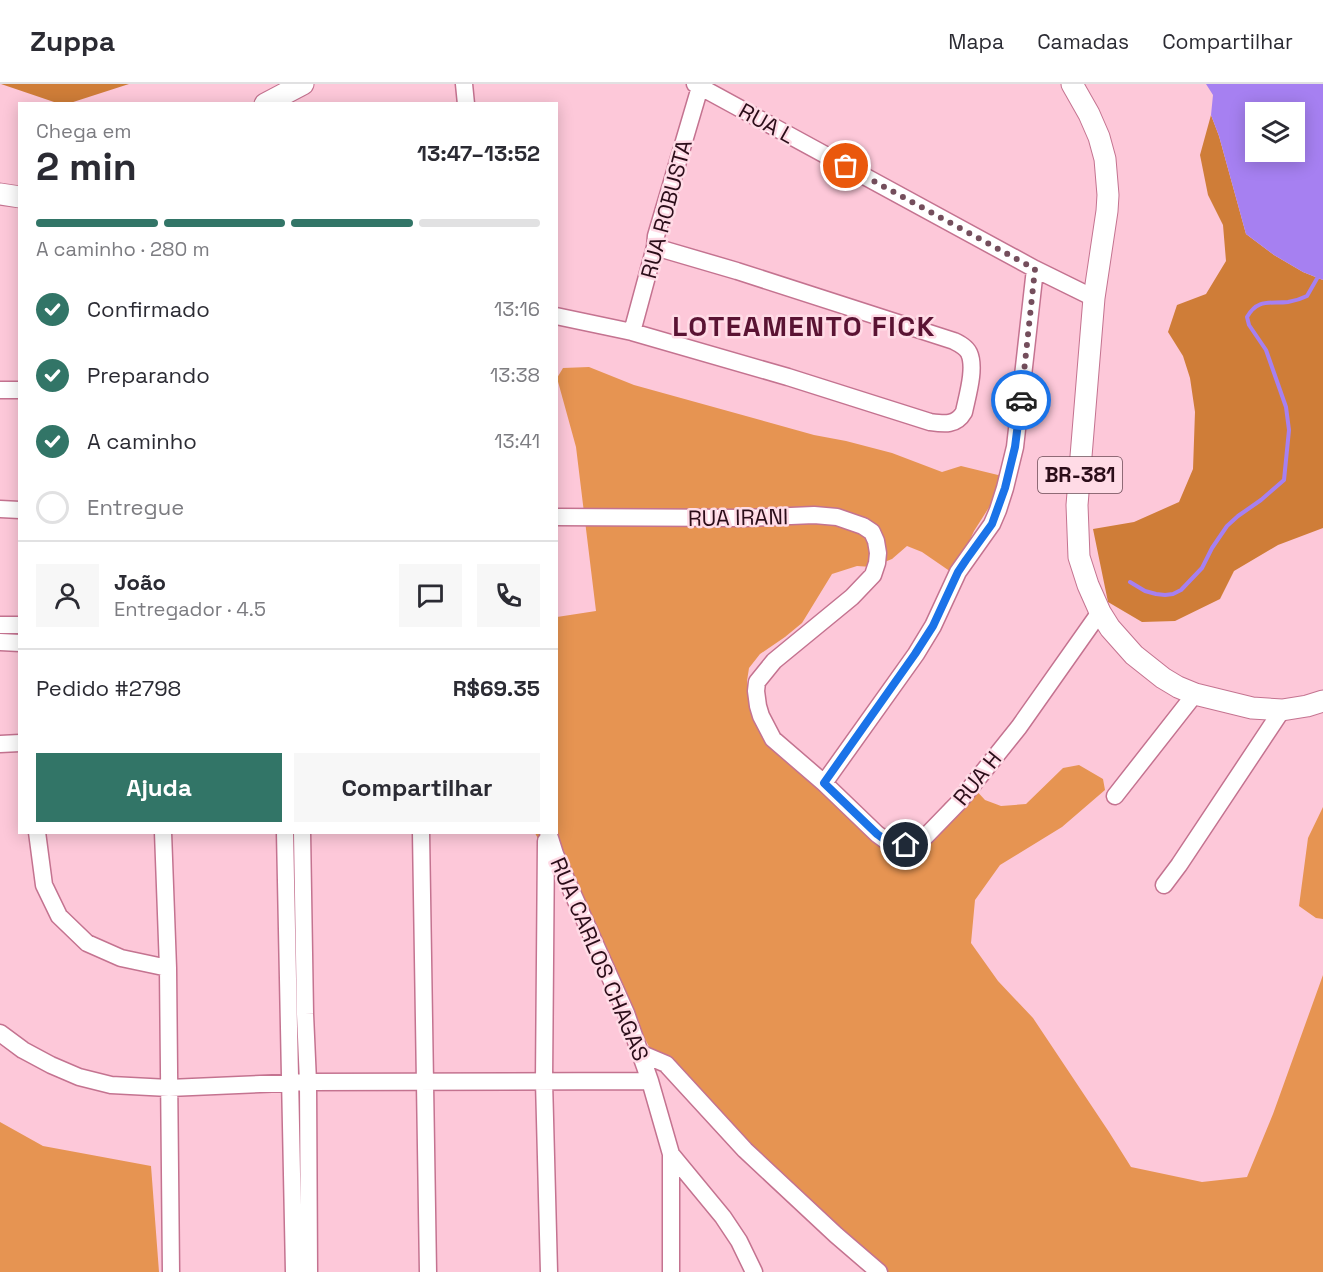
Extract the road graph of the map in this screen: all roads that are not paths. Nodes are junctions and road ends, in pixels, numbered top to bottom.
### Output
1 (303, 84) edge
2 (464, 84) edge
3 (1072, 84) edge
4 (698, 85) edge
5 (269, 102) edge
6 (466, 102) edge
7 (0, 194) edge
8 (18, 197) edge
9 (655, 247) junction
10 (1035, 269) junction
11 (1094, 298) junction
12 (558, 316) edge
13 (632, 332) junction
14 (0, 390) edge
15 (18, 390) edge
16 (0, 510) edge
17 (18, 510) edge
18 (558, 517) edge
19 (873, 575) joint
20 (1100, 612) junction
21 (0, 625) edge
22 (18, 625) edge
23 (0, 642) edge
24 (18, 643) edge
25 (1195, 694) junction
26 (1323, 701) edge
27 (1282, 710) junction
28 (18, 743) edge
29 (0, 744) edge
30 (824, 783) junction
31 (1114, 796) dead end
32 (37, 834) edge
33 (164, 834) edge
34 (285, 834) edge
35 (302, 834) edge
36 (421, 834) edge
37 (547, 834) edge
38 (548, 834) edge
39 (1164, 885) dead end
40 (168, 968) junction
41 (0, 1033) edge
42 (640, 1053) junction
43 (544, 1081) junction
44 (650, 1081) junction
45 (308, 1082) junction
46 (291, 1083) junction
47 (425, 1083) junction
48 (169, 1088) junction
49 (671, 1154) junction
50 (171, 1272) edge
51 (294, 1272) edge
52 (309, 1272) edge
53 (428, 1272) edge
54 (549, 1272) edge
55 (671, 1272) edge
56 (754, 1272) edge
57 (879, 1272) edge

1 - 5 main road
2 - 6 street
3 - 11 main road, BR-381
4 - 9 street, RUA ROBUSTA
4 - 10 street, RUA L
7 - 8 main road
9 - 13 street, RUA ROBUSTA
9 - 13 street
10 - 11 street, RUA L
10 - 30 street
11 - 20 main road, BR-381
12 - 13 street
14 - 15 street
16 - 17 street
18 - 19 street, RUA IRANI
19 - 30 street, RUA H
20 - 25 main road, BR-381
20 - 30 street, RUA H
21 - 22 street
23 - 24 street
25 - 27 main road, BR-381
25 - 31 street
26 - 27 main road, BR-381
27 - 39 street
28 - 29 street
32 - 40 street
33 - 40 street
34 - 46 street
35 - 45 street
36 - 47 street
37 - 43 street
38 - 42 street, RUA CARLOS CHAGAS
40 - 48 street
41 - 48 street
42 - 44 street, RUA CARLOS CHAGAS
42 - 57 street
43 - 44 street
43 - 47 street
43 - 54 street
44 - 49 street, RUA CARLOS CHAGAS
45 - 46 street
45 - 47 street
45 - 52 street
46 - 48 street
46 - 51 street
47 - 53 street
48 - 50 street
49 - 55 street
49 - 56 street, RUA CARLOS CHAGAS

